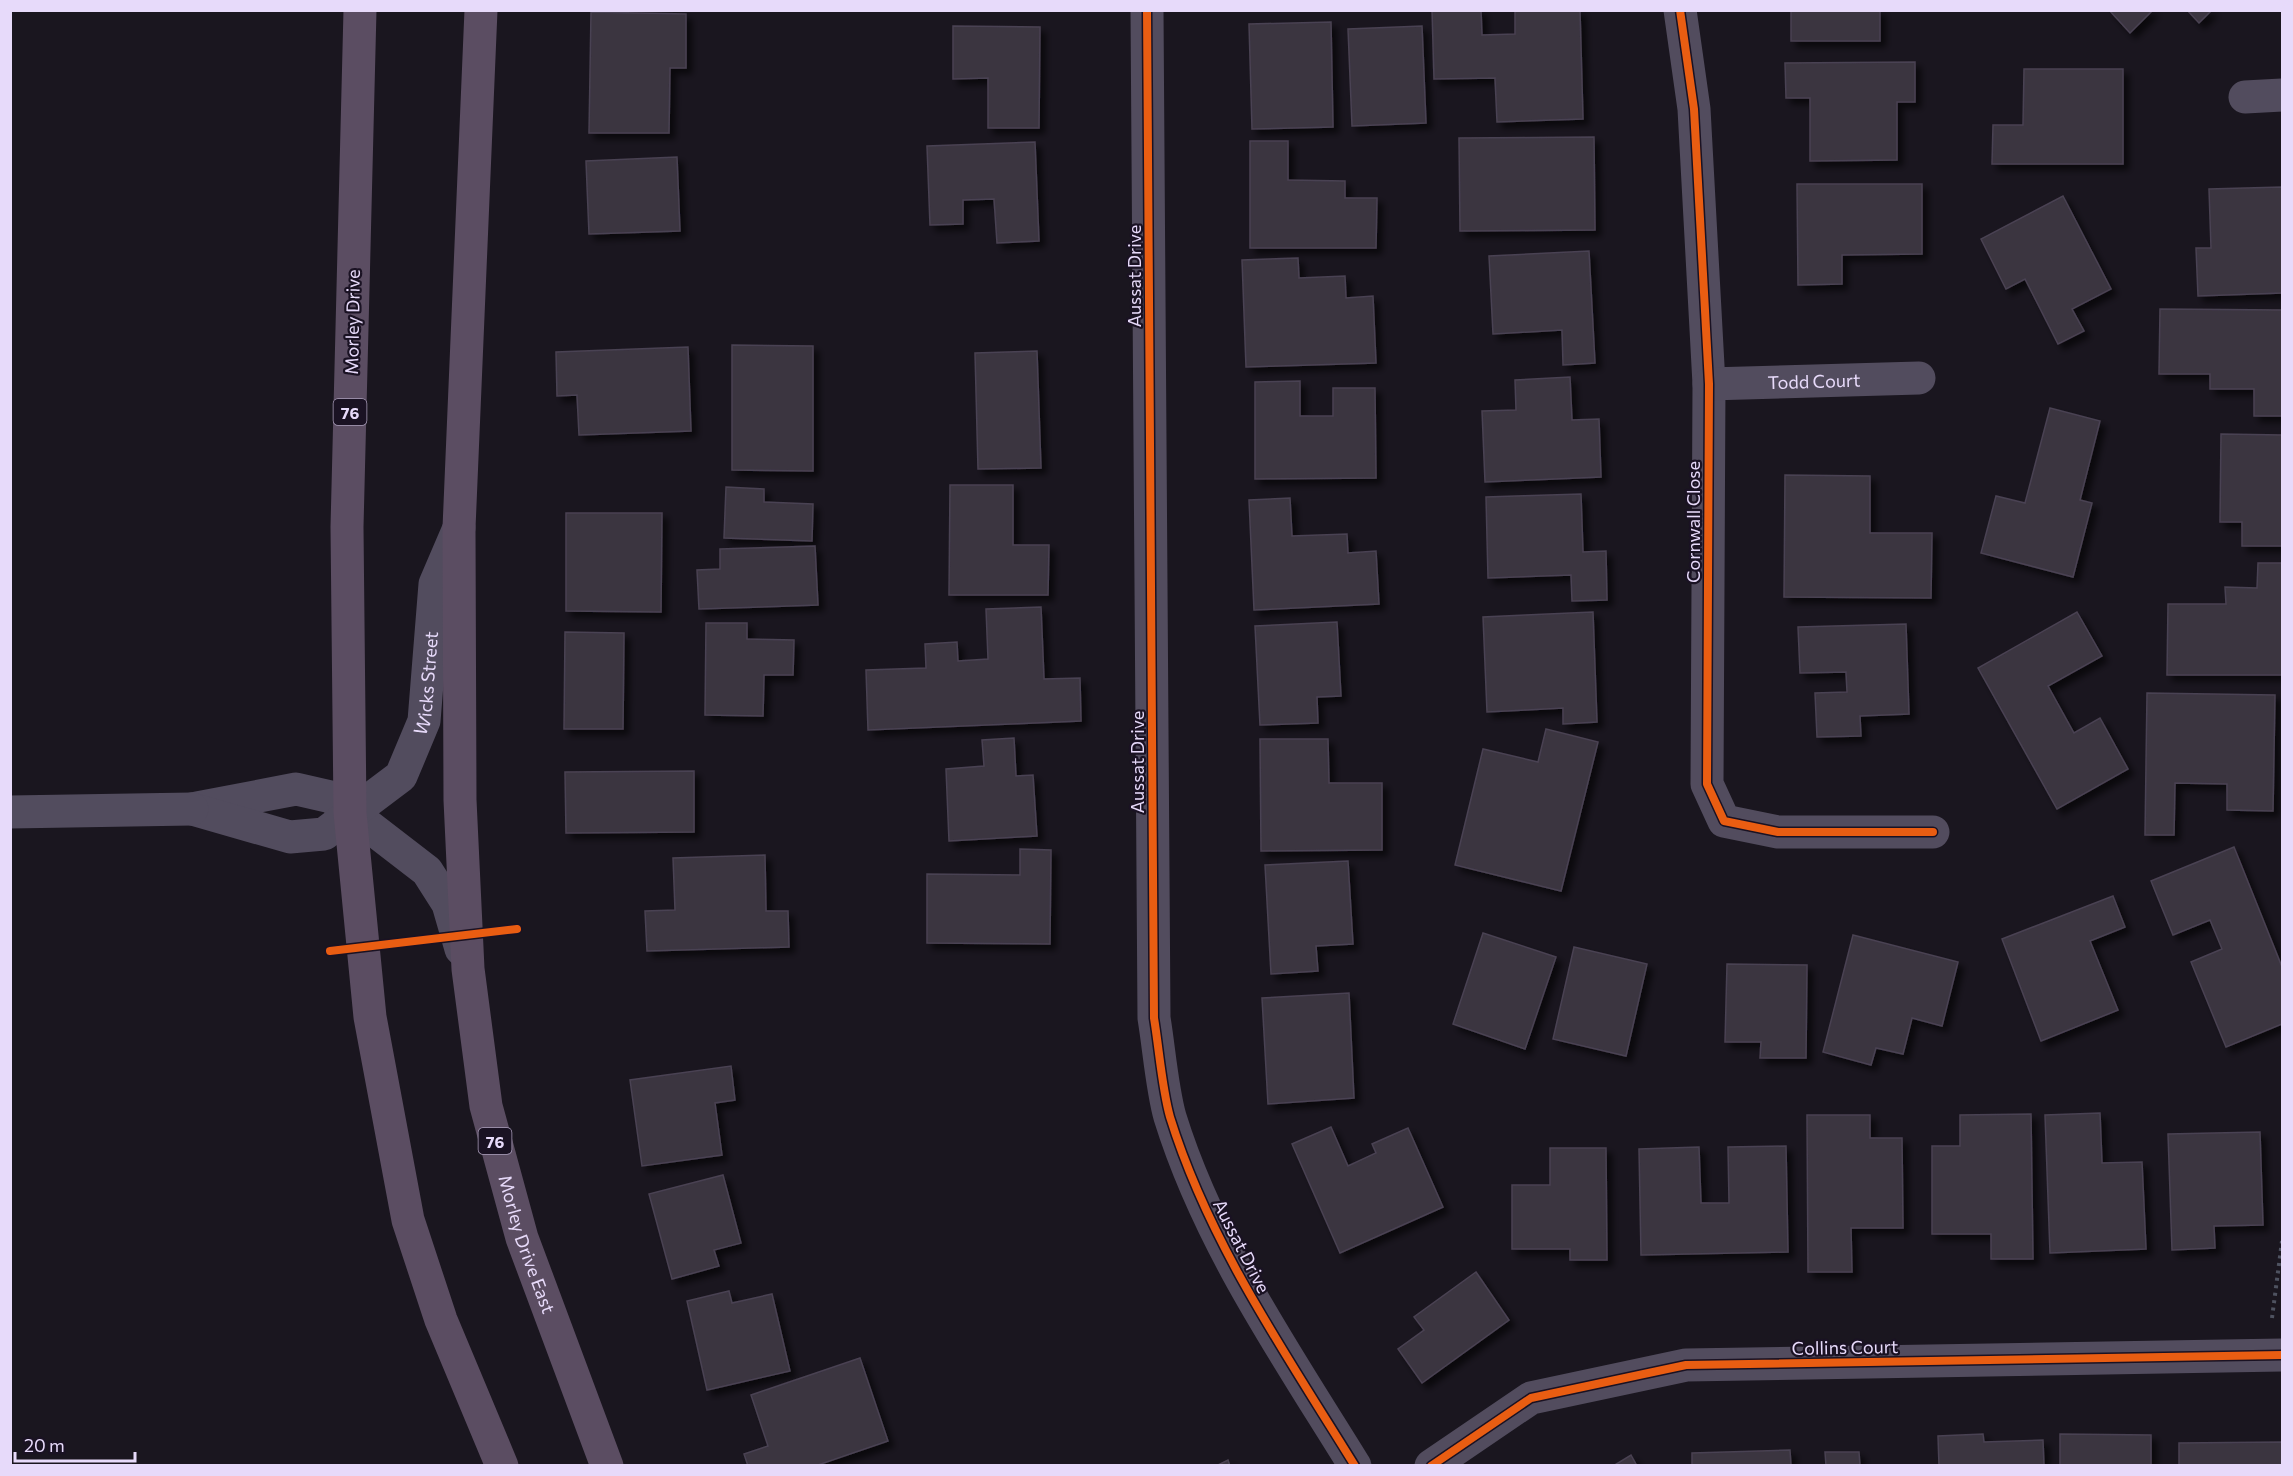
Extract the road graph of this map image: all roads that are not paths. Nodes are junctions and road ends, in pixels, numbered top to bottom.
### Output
1 (360, 10) edge
2 (481, 10) edge
3 (1147, 10) edge
4 (1680, 10) edge
5 (2283, 96) edge
6 (2245, 97) dead end
7 (1919, 378) dead end
8 (1709, 384) junction
9 (459, 528) junction
10 (192, 809) junction
11 (10, 812) edge
12 (350, 813) junction
13 (1934, 832) dead end
14 (468, 969) junction
15 (2276, 1355) edge
16 (502, 1466) edge
17 (607, 1466) edge
18 (1355, 1466) edge
19 (1431, 1466) edge

1 - 12 main road, Morley Drive / 76
2 - 9 main road, 76
3 - 18 street, Aussat Drive
4 - 8 street, Cornwall Close
5 - 6 street
7 - 8 street, Todd Court
8 - 13 street, Cornwall Close
9 - 12 street, Wicks Street
9 - 14 main road, Morley Drive East / 76
10 - 11 street, Wicks Street
10 - 12 street, Wicks Street
10 - 12 street, Wicks Street
12 - 14 street, Wicks Street
12 - 16 main road, 76
14 - 17 main road, Morley Drive East / 76
15 - 19 street, Collins Court

